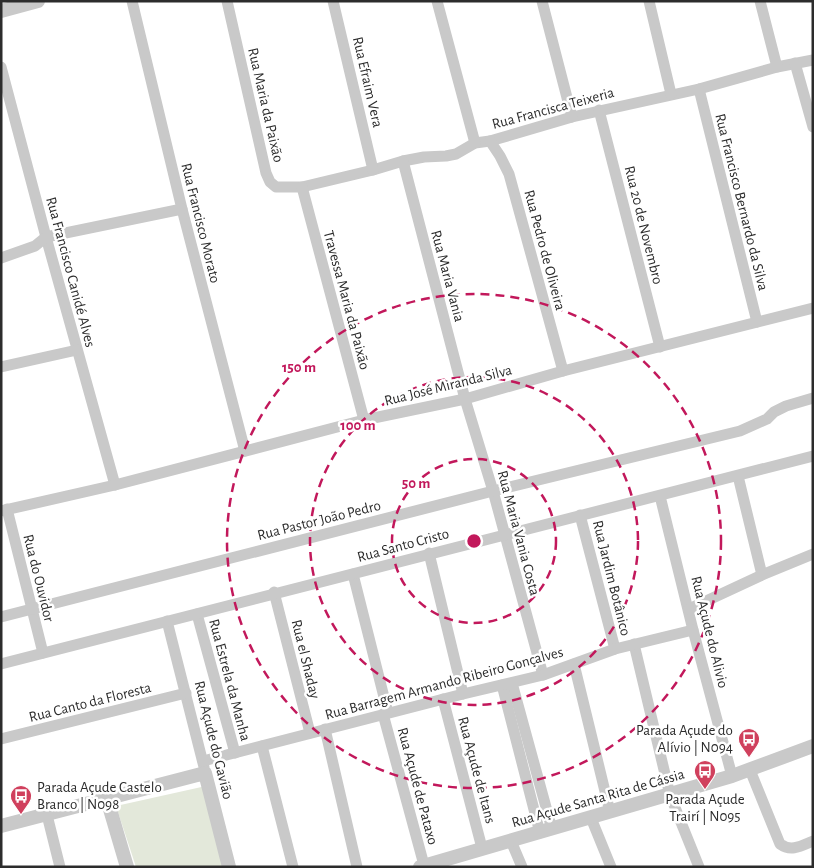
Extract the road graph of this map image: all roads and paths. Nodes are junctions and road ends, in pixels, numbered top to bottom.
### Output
1 (38, 1) edge
2 (132, 1) edge
3 (227, 1) edge
4 (333, 1) edge
5 (438, 1) edge
6 (542, 1) edge
7 (649, 1) edge
8 (760, 1) edge
9 (5, 7) edge
10 (813, 60) edge
11 (795, 63) junction
12 (1, 67) edge
13 (777, 67) junction
14 (699, 89) junction
15 (671, 94) junction
16 (599, 110) junction
17 (572, 117) junction
18 (813, 127) edge
19 (490, 141) junction
20 (475, 143) junction
21 (403, 161) junction
22 (373, 170) junction
23 (302, 187) junction
24 (182, 210) junction
25 (46, 237) junction
26 (1, 258) edge
27 (813, 308) edge
28 (757, 322) junction
29 (660, 347) junction
30 (77, 350) junction
31 (1, 367) edge
32 (563, 371) junction
33 (813, 398) edge
34 (465, 399) junction
35 (364, 420) junction
36 (245, 451) junction
37 (813, 456) edge
38 (738, 476) junction
39 (114, 485) junction
40 (493, 491) junction
41 (660, 496) junction
42 (4, 510) edge
43 (580, 515) junction
44 (504, 533) junction
45 (429, 552) junction
46 (813, 554) edge
47 (353, 574) junction
48 (762, 575) junction
49 (274, 592) junction
50 (31, 609) junction
51 (688, 609) junction
52 (197, 614) junction
53 (1, 617) edge
54 (167, 621) junction
55 (692, 630) junction
56 (634, 644) junction
57 (615, 649) junction
58 (43, 653) junction
59 (1, 664) edge
60 (574, 664) junction
61 (543, 675) junction
62 (507, 684) junction
63 (186, 693) junction
64 (462, 694) junction
65 (444, 699) junction
66 (385, 714) junction
67 (325, 729) junction
68 (310, 733) junction
69 (1, 739) edge
70 (262, 746) junction
71 (813, 746) edge
72 (235, 753) junction
73 (204, 767) junction
74 (750, 770) junction
75 (732, 776) junction
76 (670, 795) junction
77 (107, 799) junction
78 (610, 812) junction
79 (47, 815) junction
80 (591, 818) junction
81 (1, 826) edge
82 (546, 831) junction
83 (511, 841) junction
84 (813, 841) edge
85 (482, 848) junction
86 (426, 866) edge
87 (60, 867) edge
88 (127, 867) edge
89 (228, 867) edge
90 (293, 867) edge
91 (357, 867) edge
92 (522, 867) edge
93 (611, 867) edge
94 (699, 867) edge

1 - 9 street
2 - 24 street, Rua Francisco Morato
3 - 23 street, Rua Maria da Paixão
4 - 22 street, Rua Efraim Vera
5 - 20 street
6 - 17 street
7 - 15 street
8 - 13 street
10 - 11 street, Rua Francisca Teixeria
11 - 13 street, Rua Francisca Teixeria
11 - 18 street
12 - 25 street, Rua Francisco Canidé Alves
13 - 14 street, Rua Francisca Teixeria
14 - 15 street, Rua Francisca Teixeria
14 - 28 street, Rua Francisco Bernardo da Silva
15 - 16 street, Rua Francisca Teixeria
16 - 17 street, Rua Francisca Teixeria
16 - 29 street, Rua 20 de Novembro
17 - 19 street, Rua Francisca Teixeria
19 - 20 street, Rua Francisca Teixeria
19 - 32 street, Rua Pedro de Oliveira
20 - 21 street, Rua Francisca Teixeria
21 - 22 street, Rua Francisca Teixeria
21 - 34 street, Rua Maria Vania
22 - 23 street, Rua Francisca Teixeria
23 - 35 street, Travessa Maria da Paixão
24 - 25 street
24 - 36 street, Rua Francisco Morato
25 - 26 street
25 - 30 street, Rua Francisco Canidé Alves
27 - 28 street, Rua José Miranda Silva
28 - 29 street, Rua José Miranda Silva
29 - 32 street, Rua José Miranda Silva
30 - 31 street
30 - 39 street, Rua Francisco Canidé Alves
32 - 34 street, Rua José Miranda Silva
33 - 40 street, Rua Pastor João Pedro
34 - 35 street, Rua José Miranda Silva
34 - 40 street, Rua Maria Vania Costa
35 - 36 street, Rua José Miranda Silva
36 - 39 street, Rua José Miranda Silva
37 - 38 street, Rua Santo Cristo
38 - 41 street, Rua Santo Cristo
38 - 48 street
39 - 42 street, Rua José Miranda Silva
40 - 44 street, Rua Maria Vania Costa
40 - 50 street, Rua Pastor João Pedro
41 - 43 street, Rua Santo Cristo
41 - 51 street, Rua Açude do Alivio
42 - 50 street, Rua do Ouvidor
43 - 44 street, Rua Santo Cristo
43 - 57 street, Rua Jardim Botânico
44 - 45 street, Rua Santo Cristo
44 - 61 street, Rua Maria Vania Costa
45 - 47 street, Rua Santo Cristo
45 - 64 street
46 - 48 street
47 - 49 street, Rua Santo Cristo
47 - 66 street, Rua Açude de Pataxo
48 - 51 street
49 - 52 street, Rua Santo Cristo
49 - 68 street, Rua el Shaday
50 - 53 street, Rua Pastor João Pedro
50 - 58 street, Rua do Ouvidor
51 - 55 street, Rua Açude do Alivio
52 - 54 street, Rua Santo Cristo
52 - 72 street, Rua Estrela da Manha
54 - 58 street, Rua Santo Cristo
54 - 63 street, Rua Açude do Gavião
55 - 56 street, Rua Barragem Armando Ribeiro Gonçalves
55 - 75 street, Rua Açude do Alivio
56 - 57 street, Rua Barragem Armando Ribeiro Gonçalves
56 - 76 street
57 - 60 street, Rua Barragem Armando Ribeiro Gonçalves
58 - 59 street, Rua Santo Cristo
60 - 61 street, Rua Barragem Armando Ribeiro Gonçalves
60 - 78 street
61 - 62 street, Rua Barragem Armando Ribeiro Gonçalves
62 - 64 street, Rua Barragem Armando Ribeiro Gonçalves
62 - 82 street
63 - 69 street, Rua Canto da Floresta
63 - 73 street, Rua Açude do Gavião
64 - 65 street, Rua Barragem Armando Ribeiro Gonçalves
65 - 66 street, Rua Barragem Armando Ribeiro Gonçalves
65 - 85 street, Rua Açude de Itans
66 - 67 street, Rua Barragem Armando Ribeiro Gonçalves
66 - 86 street, Rua Açude de Pataxo
67 - 68 street, Rua Barragem Armando Ribeiro Gonçalves
67 - 91 street
68 - 70 street, Rua Barragem Armando Ribeiro Gonçalves
70 - 72 street, Rua Barragem Armando Ribeiro Gonçalves
70 - 90 street
71 - 74 street, Rua Açude Santa Rita de Cássia
72 - 73 street, Rua Barragem Armando Ribeiro Gonçalves
73 - 77 street
73 - 89 street, Rua Açude do Gavião
74 - 75 street, Rua Açude Santa Rita de Cássia
74 - 84 street
75 - 76 street, Rua Açude Santa Rita de Cássia
76 - 78 street, Rua Açude Santa Rita de Cássia
76 - 94 street
77 - 79 street
77 - 88 street
78 - 80 street, Rua Açude Santa Rita de Cássia
79 - 81 street
79 - 87 street
80 - 82 street, Rua Açude Santa Rita de Cássia
80 - 93 street
82 - 83 street, Rua Açude Santa Rita de Cássia
83 - 85 street, Rua Açude Santa Rita de Cássia
83 - 92 street
85 - 86 street, Rua Açude Santa Rita de Cássia

